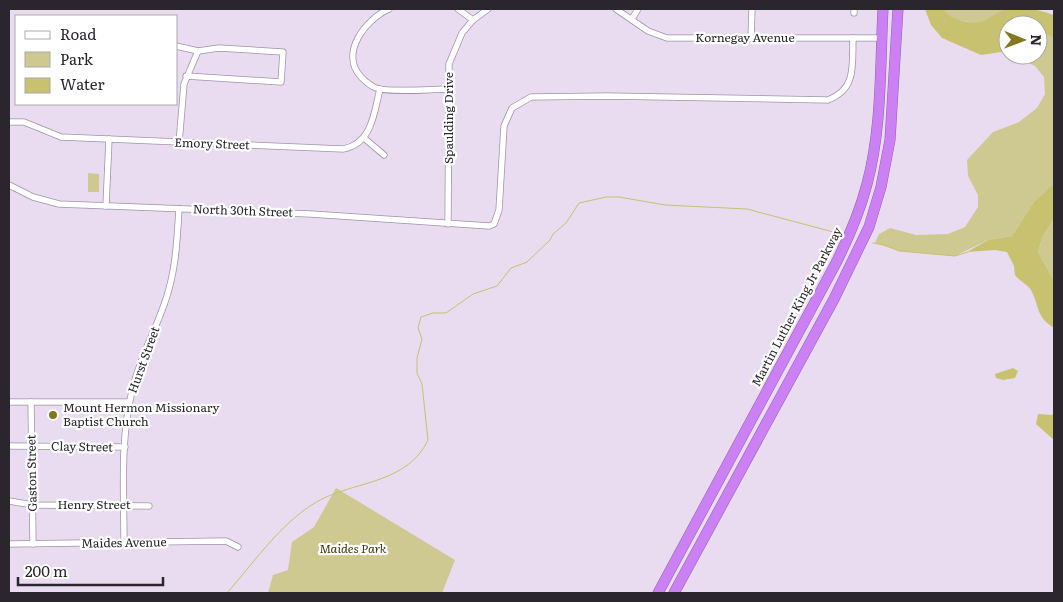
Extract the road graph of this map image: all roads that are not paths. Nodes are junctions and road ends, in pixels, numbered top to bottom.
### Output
1 (389, 9) edge
2 (458, 9) edge
3 (488, 9) edge
4 (616, 9) edge
5 (638, 9) edge
6 (752, 9) edge
7 (883, 9) edge
8 (898, 9) edge
9 (632, 19) junction
10 (473, 20) junction
11 (751, 38) junction
12 (853, 38) junction
13 (882, 38) junction
14 (178, 46) edge
15 (198, 51) junction
16 (186, 76) junction
17 (380, 89) junction
18 (449, 89) junction
19 (9, 122) edge
20 (364, 138) junction
21 (109, 140) junction
22 (180, 142) junction
23 (384, 155) dead end
24 (9, 185) edge
25 (106, 206) junction
26 (179, 209) junction
27 (448, 224) junction
28 (9, 402) edge
29 (31, 402) junction
30 (129, 402) junction
31 (9, 446) edge
32 (32, 446) junction
33 (125, 447) junction
34 (9, 501) edge
35 (124, 505) junction
36 (32, 506) junction
37 (149, 506) dead end
38 (124, 542) junction
39 (9, 544) edge
40 (33, 544) junction
41 (238, 547) dead end
42 (658, 593) edge
43 (674, 593) edge

1 - 17 street
2 - 10 street
3 - 10 street
4 - 9 street, Kornegay Avenue
5 - 9 street
6 - 11 street
7 - 13 highway, Martin Luther King Jr Parkway
8 - 43 highway
9 - 11 street, Kornegay Avenue
10 - 18 street, Spaulding Drive
11 - 12 street, Kornegay Avenue
12 - 13 street, Kornegay Avenue
12 - 27 street, North 30th Street
13 - 42 highway, Martin Luther King Jr Parkway
14 - 15 street
15 - 16 street
15 - 16 street
16 - 22 street
17 - 18 street
17 - 20 street
18 - 27 street, Spaulding Drive
19 - 21 street, Emory Street
20 - 22 street, Emory Street
20 - 23 street
21 - 22 street, Emory Street
21 - 25 street
24 - 25 street, North 30th Street
25 - 26 street, North 30th Street
26 - 27 street, North 30th Street
26 - 30 street, Hurst Street
28 - 29 street
29 - 30 street
29 - 32 street, Gaston Street
30 - 33 street, Hurst Street
31 - 32 street, Clay Street
32 - 33 street, Clay Street
32 - 36 street, Gaston Street
33 - 35 street, Hurst Street
34 - 36 street, Henry Street
35 - 36 street, Henry Street
35 - 37 street, Henry Street
35 - 38 street, Hurst Street
36 - 40 street, Gaston Street
38 - 40 street, Maides Avenue
38 - 41 street, Maides Avenue
39 - 40 street, Maides Avenue

